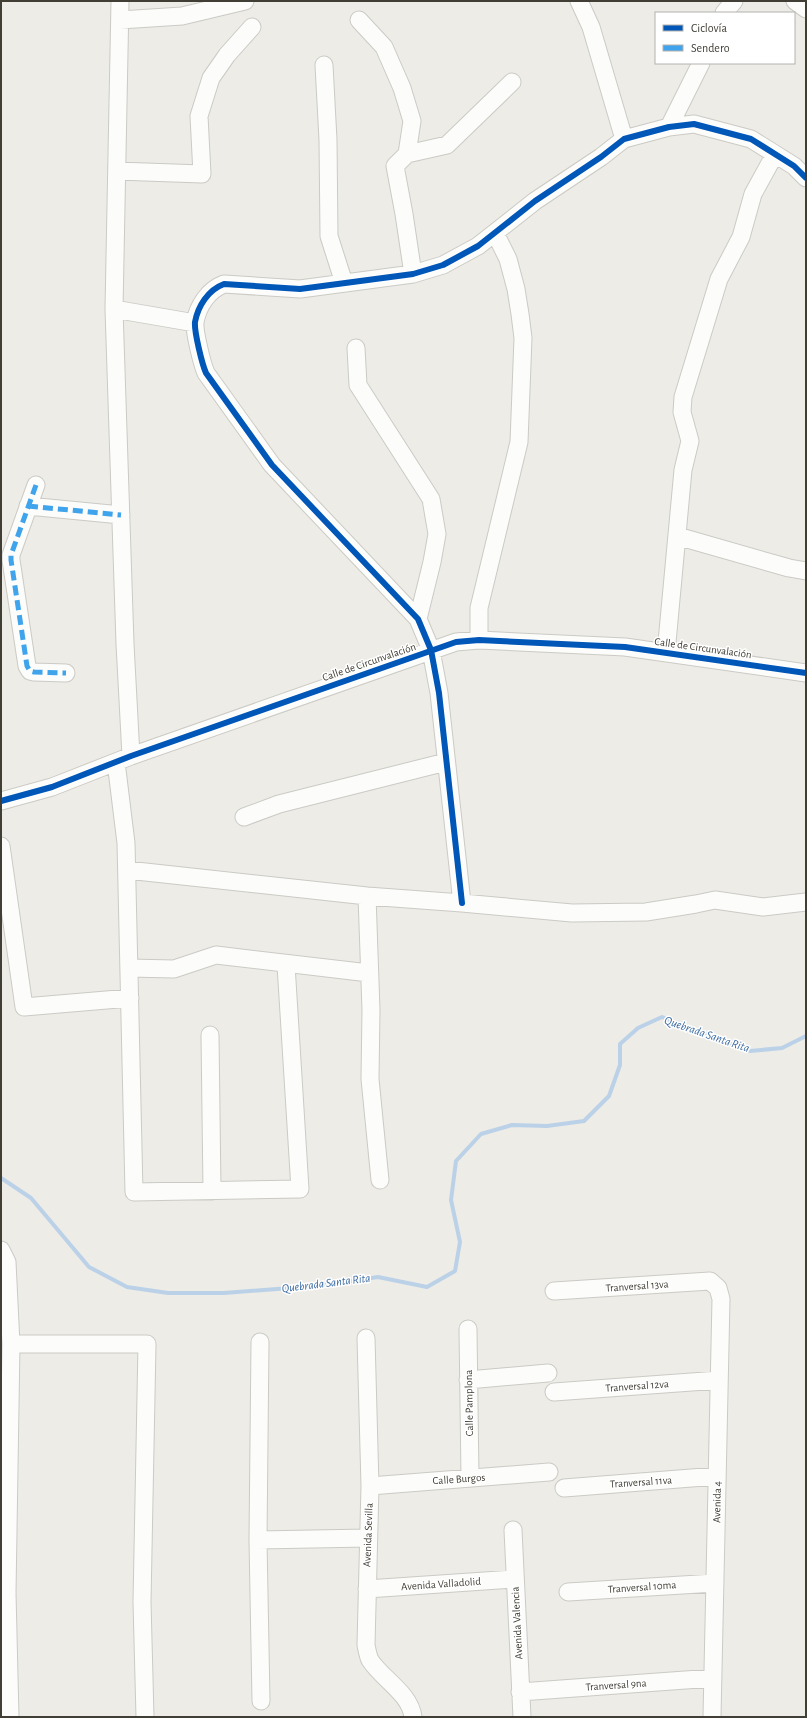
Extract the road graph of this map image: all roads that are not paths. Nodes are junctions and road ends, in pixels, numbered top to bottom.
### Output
1 (120, 1) edge
2 (245, 1) edge
3 (579, 1) edge
4 (734, 1) edge
5 (795, 1) edge
6 (806, 10) edge
7 (725, 12) edge
8 (120, 20) junction
9 (359, 20) dead end
10 (252, 27) dead end
11 (700, 64) edge
12 (324, 65) dead end
13 (512, 82) dead end
14 (669, 127) junction
15 (624, 139) junction
16 (407, 154) junction
17 (775, 154) junction
18 (117, 171) junction
19 (806, 178) edge
20 (495, 233) junction
21 (412, 274) junction
22 (344, 283) junction
23 (114, 309) junction
24 (195, 323) junction
25 (356, 348) dead end
26 (36, 485) dead end
27 (28, 506) junction
28 (120, 515) junction
29 (677, 536) junction
30 (806, 571) edge
31 (418, 619) junction
32 (479, 640) junction
33 (431, 650) junction
34 (666, 653) junction
35 (66, 673) dead end
36 (806, 673) edge
37 (123, 759) junction
38 (446, 762) junction
39 (1, 801) edge
40 (244, 817) dead end
41 (1, 846) edge
42 (127, 870) junction
43 (367, 896) junction
44 (806, 902) edge
45 (462, 903) junction
46 (286, 965) junction
47 (129, 968) junction
48 (369, 973) junction
49 (130, 998) junction
50 (210, 1035) dead end
51 (380, 1180) dead end
52 (212, 1191) junction
53 (1, 1250) edge
54 (718, 1288) joint
55 (554, 1291) dead end
56 (468, 1329) dead end
57 (366, 1338) dead end
58 (260, 1342) dead end
59 (11, 1344) junction
60 (548, 1373) dead end
61 (468, 1380) junction
62 (719, 1380) junction
63 (554, 1392) dead end
64 (549, 1472) dead end
65 (717, 1476) junction
66 (470, 1478) junction
67 (370, 1486) junction
68 (564, 1488) dead end
69 (513, 1530) dead end
70 (368, 1538) junction
71 (258, 1540) junction
72 (515, 1579) junction
73 (715, 1583) junction
74 (367, 1589) junction
75 (568, 1592) dead end
76 (5, 1646) edge
77 (713, 1678) junction
78 (520, 1692) junction
79 (261, 1700) dead end
80 (10, 1717) edge
81 (145, 1717) edge
82 (413, 1717) edge
83 (522, 1717) edge
84 (712, 1717) edge

1 - 8 street
2 - 8 street
3 - 15 street
4 - 7 street
5 - 6 street
8 - 18 street
9 - 16 street
10 - 18 street
11 - 14 street
12 - 22 street
13 - 16 street
14 - 15 street
14 - 17 street
15 - 20 street
16 - 21 street
17 - 19 street
17 - 29 street
18 - 23 street
20 - 21 street
20 - 32 street
21 - 22 street
22 - 24 street
23 - 24 street
23 - 28 street
24 - 31 street
25 - 31 street
26 - 27 street
27 - 28 street
27 - 35 street
28 - 37 street
29 - 30 street
29 - 34 street
31 - 33 street
32 - 33 street, Calle de Circunvalación
32 - 34 street, Calle de Circunvalación
33 - 37 street, Calle de Circunvalación
33 - 38 street
34 - 36 street, Calle de Circunvalación
37 - 39 street, Calle de Circunvalación
37 - 42 street
38 - 40 street
38 - 45 street
41 - 49 street
42 - 43 street
42 - 47 street
43 - 45 street
43 - 48 street
44 - 45 street
46 - 47 street
46 - 48 street
46 - 52 street
47 - 49 street
48 - 51 street
49 - 52 street
50 - 52 street
53 - 59 street
54 - 55 street, Tranversal 13va
54 - 62 street, Avenida 4
56 - 61 street, Calle Pamplona
57 - 67 street, Avenida Sevilla
58 - 71 street
59 - 76 street
59 - 81 street
60 - 61 street
61 - 66 street, Calle Pamplona
62 - 63 street, Tranversal 12va
62 - 65 street, Avenida 4
64 - 66 street, Calle Burgos
65 - 68 street, Tranversal 11va
65 - 73 street, Avenida 4
66 - 67 street, Calle Burgos
67 - 70 street, Avenida Sevilla
69 - 72 street, Avenida Valencia
70 - 71 street
70 - 74 street, Avenida Sevilla
71 - 79 street
72 - 74 street, Avenida Valladolid
72 - 78 street, Avenida Valencia
73 - 75 street, Tranversal 10ma
73 - 77 street, Avenida 4
74 - 82 street, Avenida Sevilla
76 - 80 street
77 - 78 street, Tranversal 9na
77 - 84 street, Avenida 4
78 - 83 street, Avenida Valencia

